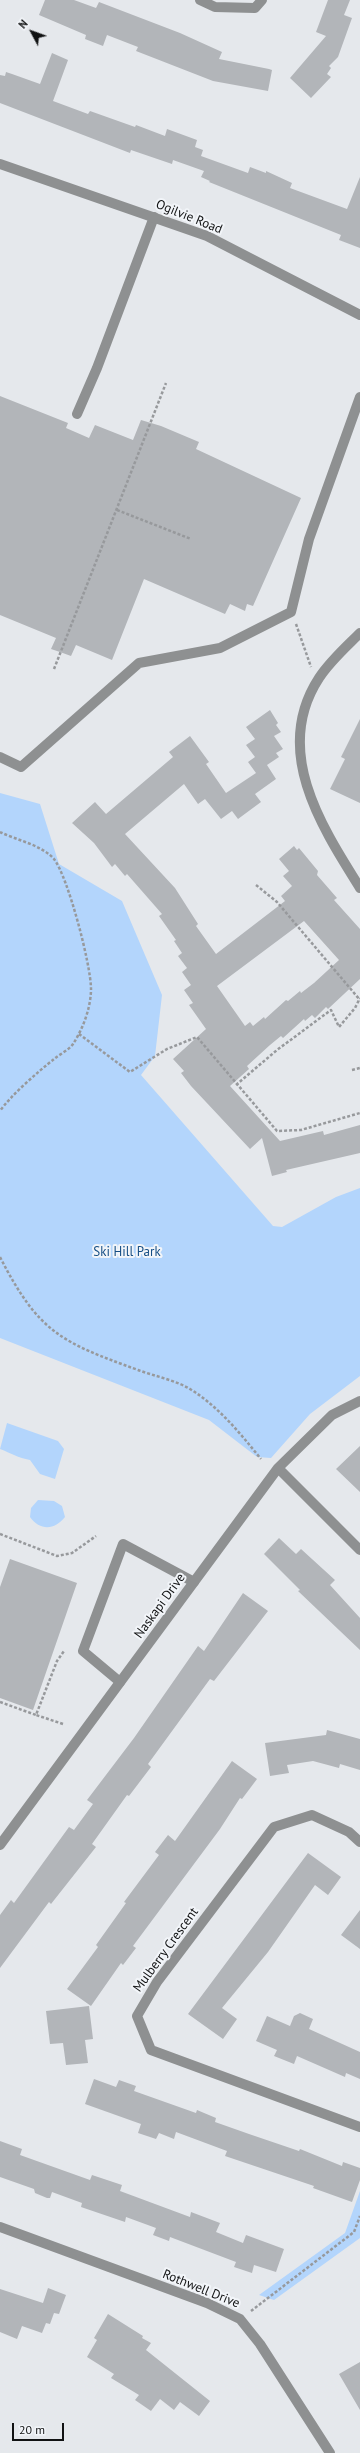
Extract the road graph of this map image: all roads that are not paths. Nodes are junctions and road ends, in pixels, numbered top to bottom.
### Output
1 (200, 0) edge
2 (262, 0) edge
3 (0, 164) edge
4 (154, 217) junction
5 (360, 316) edge
6 (360, 397) edge
7 (77, 414) dead end
8 (360, 633) edge
9 (0, 758) edge
10 (360, 888) edge
11 (360, 1401) edge
12 (278, 1468) junction
13 (360, 1550) edge
14 (194, 1582) junction
15 (120, 1682) junction
16 (360, 1842) edge
17 (0, 1845) edge
18 (360, 2127) edge
19 (0, 2227) edge
20 (330, 2453) edge

1 - 2 street
3 - 4 street, Ogilvie Road
4 - 5 street, Ogilvie Road
4 - 7 street
6 - 9 street
8 - 10 street
11 - 12 street, Naskapi Drive
12 - 13 street
12 - 14 street, Naskapi Drive
14 - 15 street, Naskapi Drive
14 - 15 street
15 - 17 street, Naskapi Drive
16 - 18 street, Mulberry Crescent
19 - 20 street, Rothwell Drive

